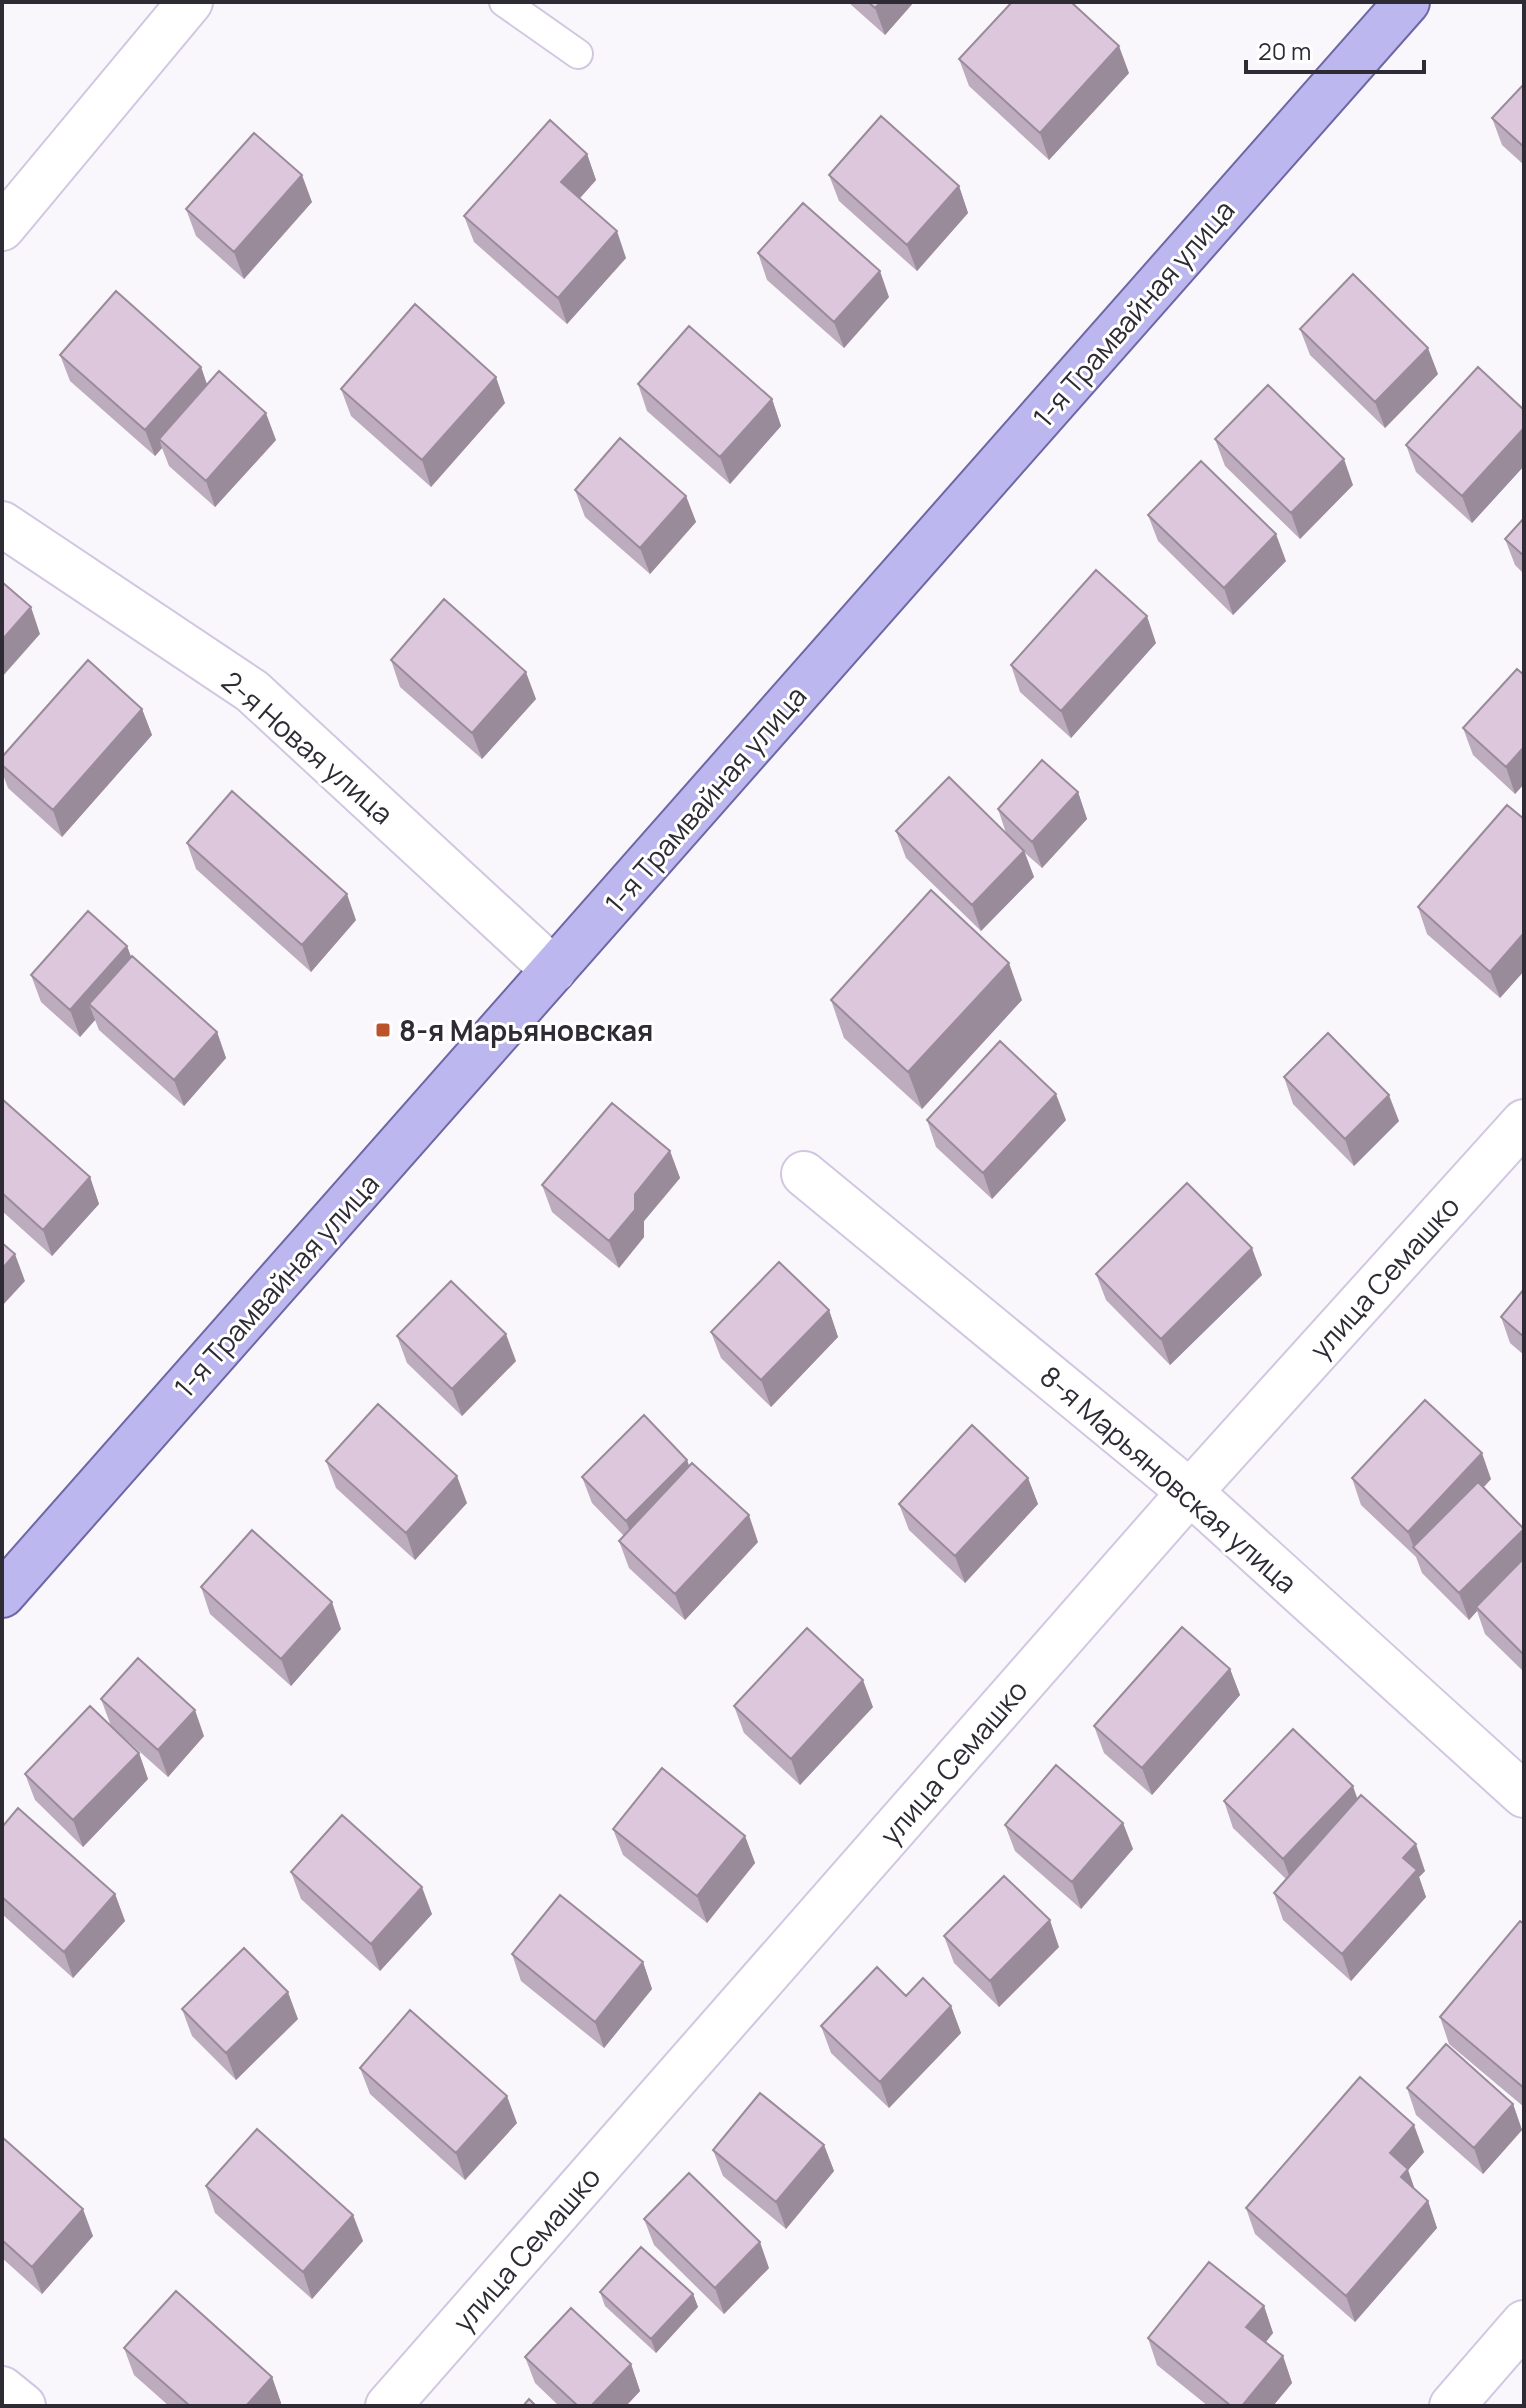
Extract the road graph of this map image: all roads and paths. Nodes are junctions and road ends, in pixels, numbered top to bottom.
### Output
1 (190, 2) edge
2 (504, 2) edge
3 (1407, 2) edge
4 (578, 54) dead end
5 (2, 228) edge
6 (2, 524) edge
7 (554, 970) junction
8 (1524, 1122) edge
9 (804, 1174) dead end
10 (1190, 1492) junction
11 (2, 1595) edge
12 (1524, 1795) edge
13 (1524, 2323) edge
14 (2, 2389) edge
15 (23, 2406) edge
16 (388, 2406) edge
17 (1452, 2406) edge

1 - 5 street
2 - 4 lane
3 - 7 main road, 1-я Трамвайная улица
6 - 7 street, 2-я Новая улица
7 - 11 main road, 1-я Трамвайная улица
8 - 10 street, улица Семашко
9 - 10 street, 8-я Марьяновская улица
10 - 12 street, 8-я Марьяновская улица
10 - 16 street, улица Семашко
13 - 17 street
14 - 15 street

